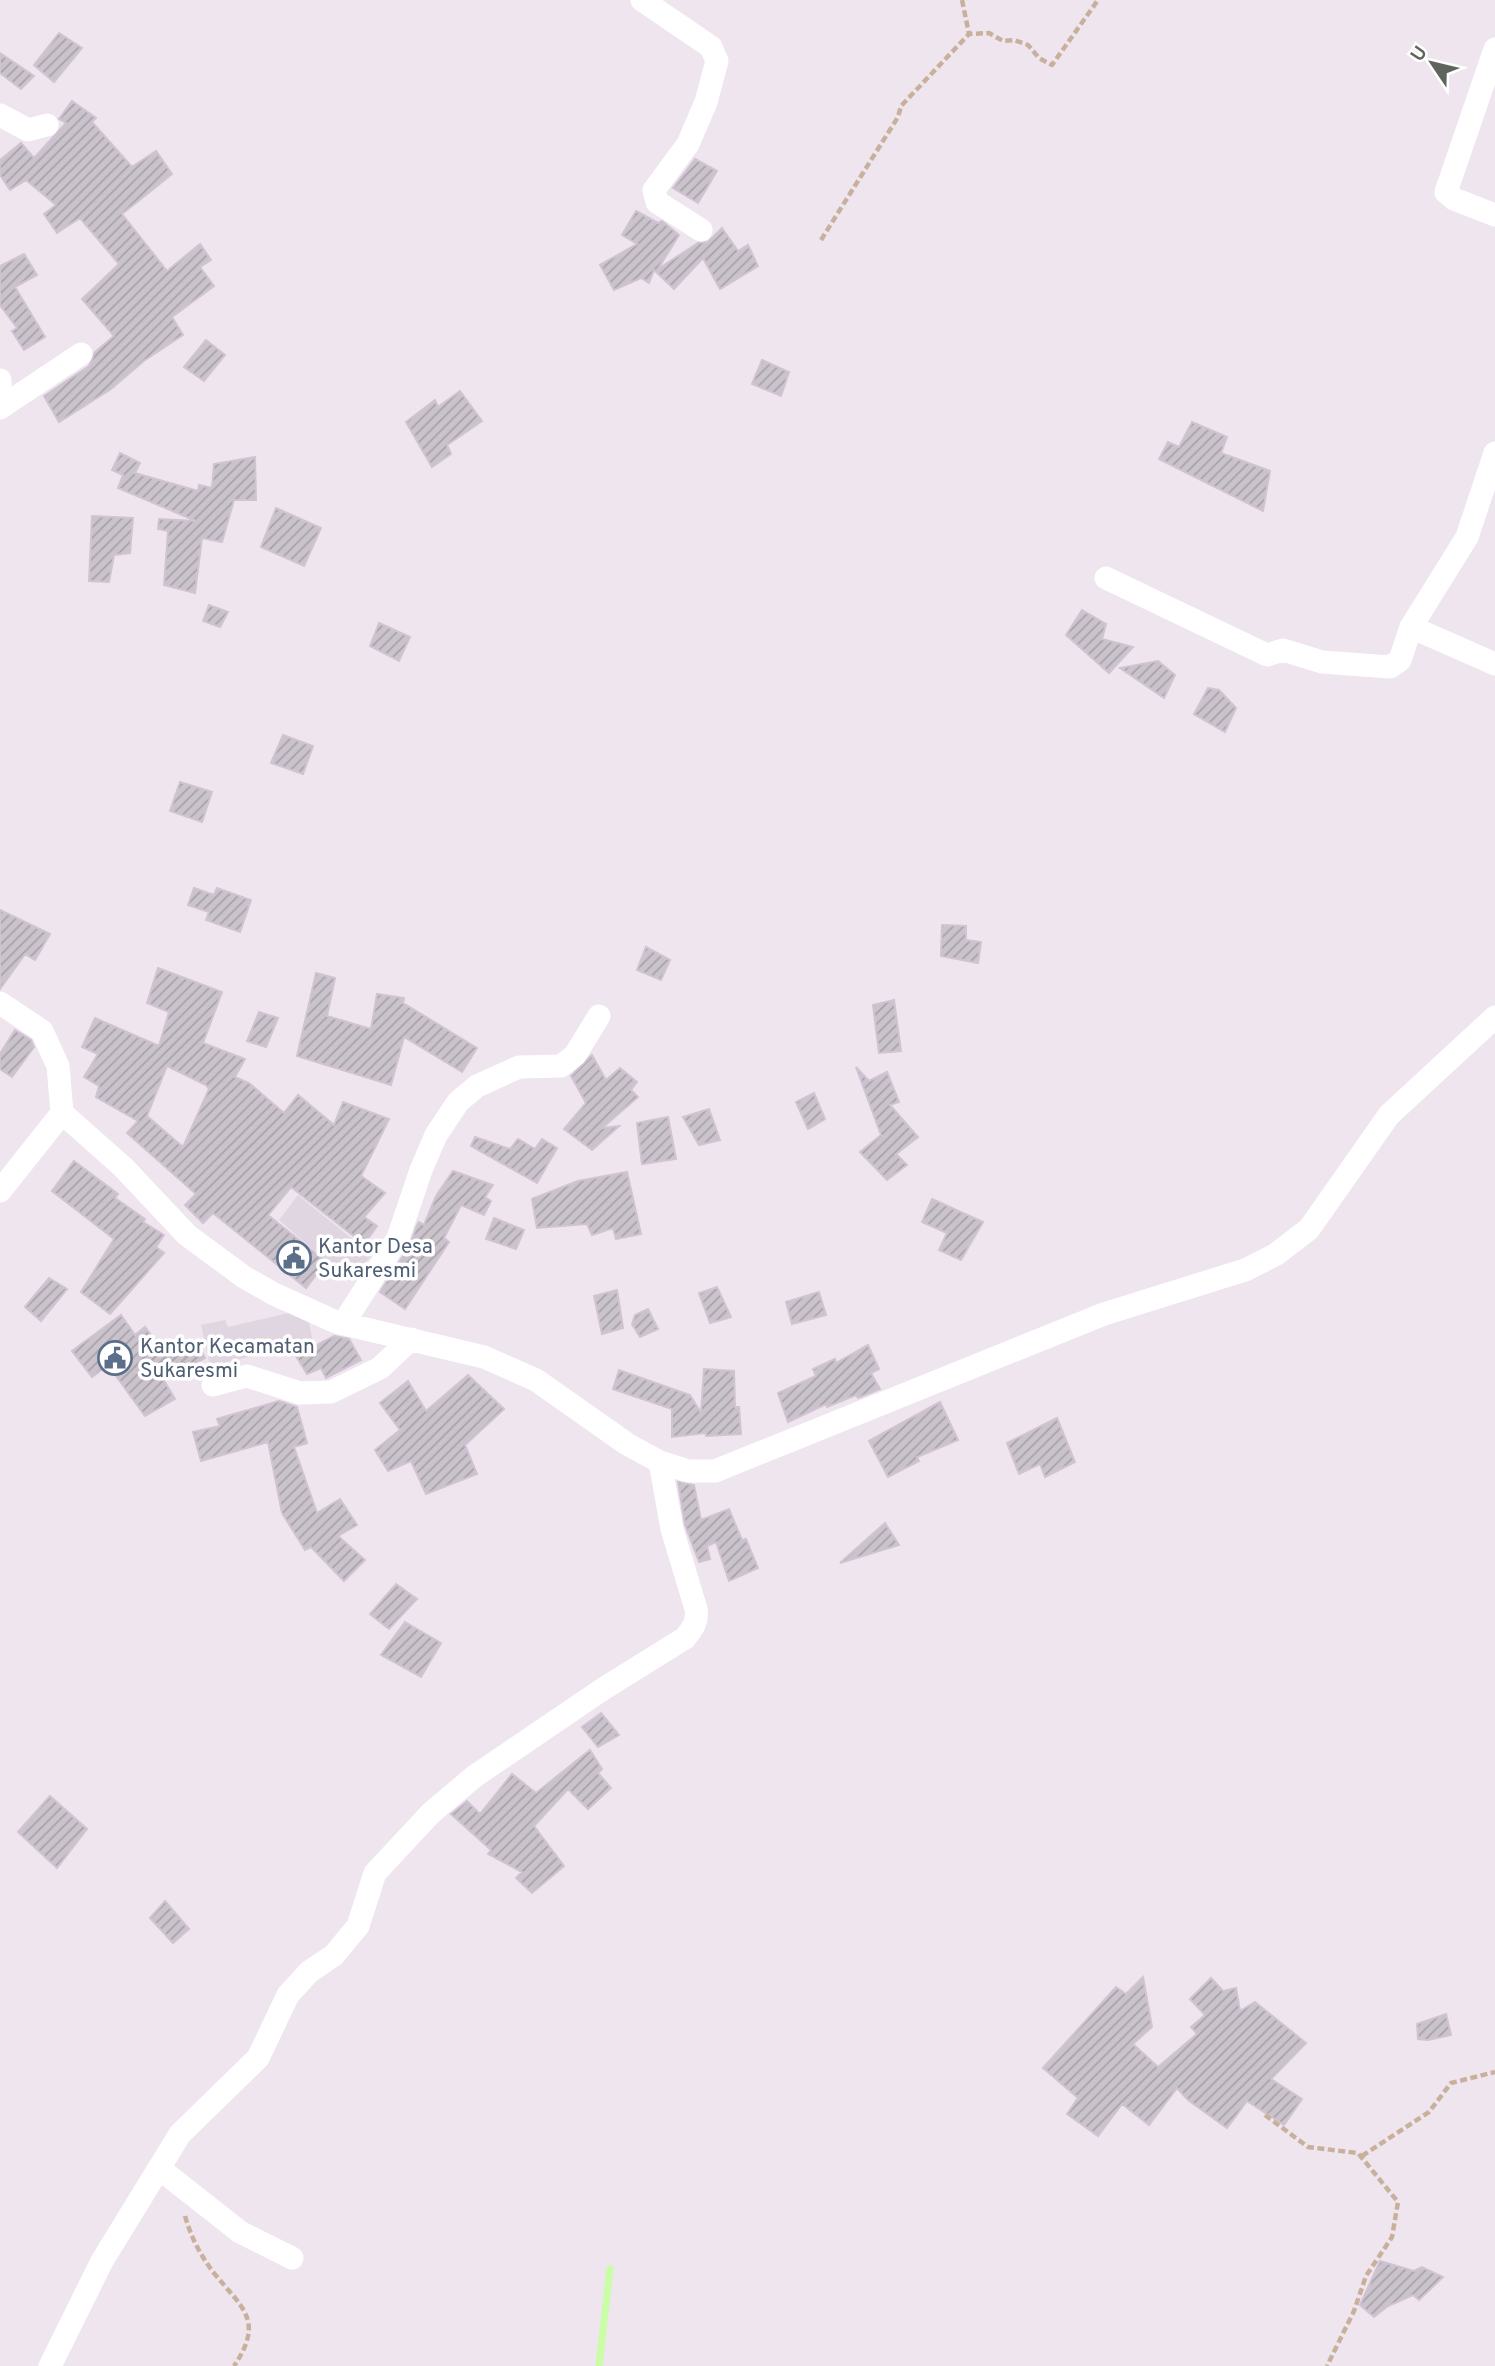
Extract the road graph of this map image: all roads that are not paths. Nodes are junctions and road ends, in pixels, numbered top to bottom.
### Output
1 (642, 0) edge
2 (1495, 50) edge
3 (0, 115) edge
4 (47, 125) dead end
5 (1495, 215) edge
6 (701, 230) dead end
7 (81, 354) dead end
8 (0, 380) edge
9 (0, 406) edge
10 (1495, 453) edge
11 (1107, 578) dead end
12 (1411, 627) junction
13 (1495, 664) edge
14 (0, 1003) edge
15 (600, 1016) dead end
16 (1495, 1017) edge
17 (62, 1113) junction
18 (0, 1191) edge
19 (343, 1324) junction
20 (411, 1339) junction
21 (214, 1385) dead end
22 (660, 1462) junction
23 (160, 2169) junction
24 (292, 2258) dead end
25 (50, 2366) edge

1 - 6 street
2 - 5 street
3 - 4 street
7 - 9 street
8 - 9 street
10 - 12 street
11 - 12 street
12 - 13 street
14 - 17 street
15 - 19 street
16 - 22 street
17 - 18 street
17 - 19 street
19 - 20 street
20 - 21 street
20 - 22 street
22 - 23 street
23 - 24 street
23 - 25 street

